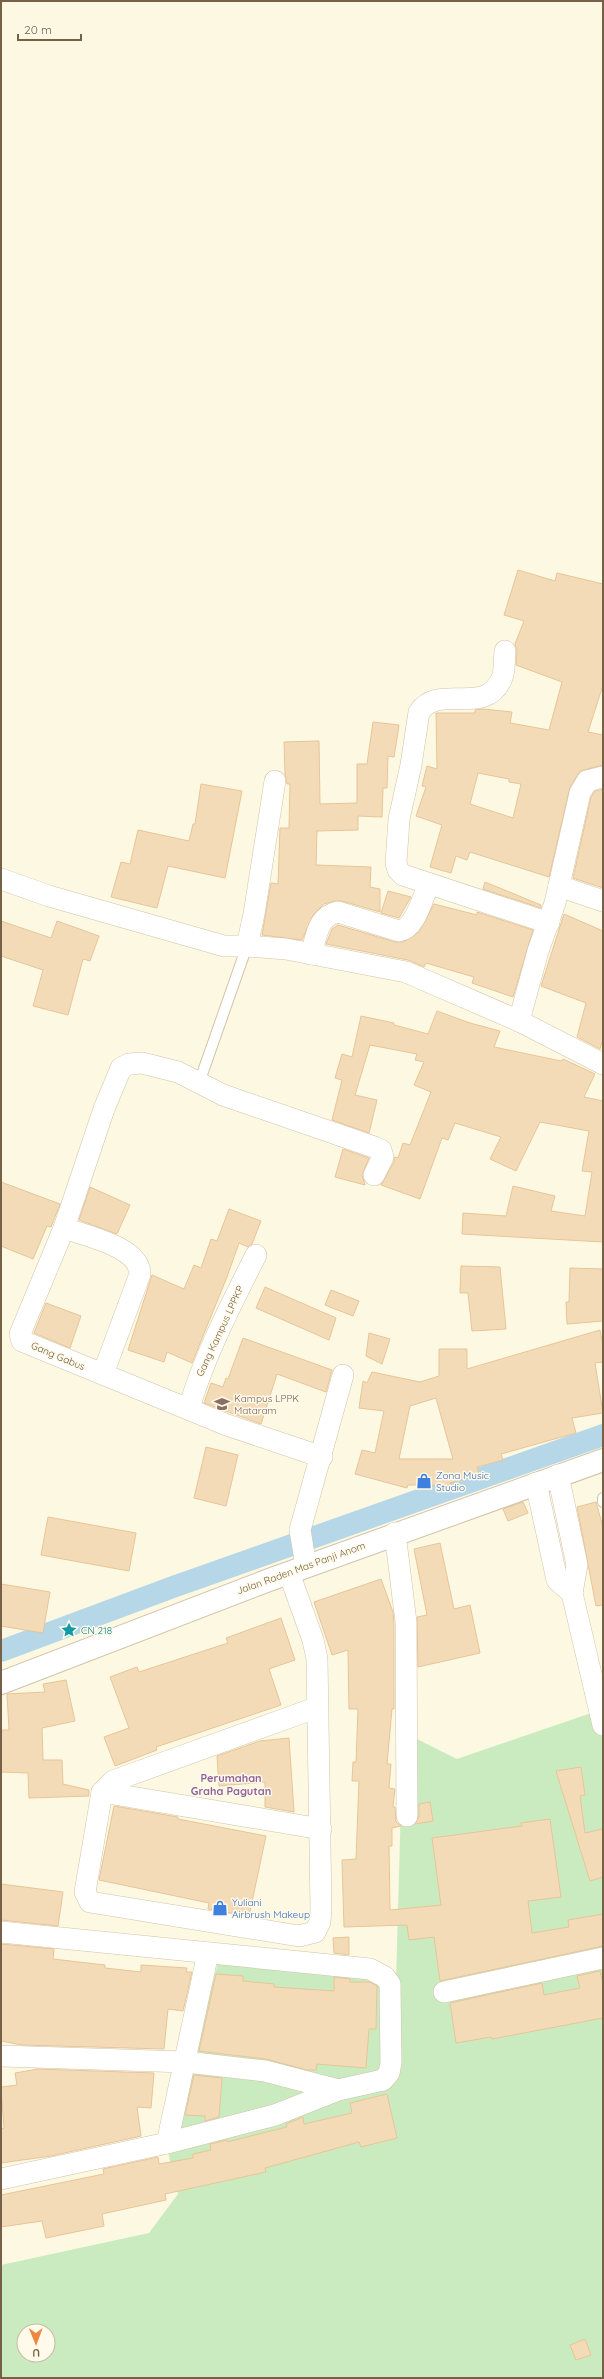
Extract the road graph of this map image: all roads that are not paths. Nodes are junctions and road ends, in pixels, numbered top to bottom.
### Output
1 (505, 651) dead end
2 (603, 777) edge
3 (275, 781) dead end
4 (1, 879) edge
5 (429, 884) junction
6 (559, 886) junction
7 (603, 901) edge
8 (549, 923) junction
9 (247, 946) junction
10 (311, 954) junction
11 (519, 1021) junction
12 (603, 1064) edge
13 (199, 1083) junction
14 (374, 1175) dead end
15 (64, 1228) junction
16 (256, 1255) dead end
17 (102, 1374) junction
18 (343, 1375) dead end
19 (189, 1408) junction
20 (322, 1457) junction
21 (603, 1460) edge
22 (558, 1475) junction
23 (536, 1483) junction
24 (603, 1498) edge
25 (603, 1502) edge
26 (395, 1533) junction
27 (299, 1554) junction
28 (572, 1593) junction
29 (1, 1683) edge
30 (598, 1685) edge
31 (318, 1707) junction
32 (603, 1725) edge
33 (102, 1792) junction
34 (406, 1816) dead end
35 (321, 1829) junction
36 (1, 1932) edge
37 (208, 1953) junction
38 (603, 1958) edge
39 (444, 1992) dead end
40 (6, 2058) edge
41 (186, 2062) junction
42 (338, 2090) junction
43 (167, 2143) junction
44 (1, 2179) edge

1 - 5 street
2 - 6 street
3 - 9 street
4 - 9 street
5 - 8 street
5 - 10 street
6 - 7 street
6 - 8 street
8 - 11 street
9 - 10 street
9 - 13 lane
10 - 11 street
11 - 12 street
13 - 14 street
13 - 15 street, Gang Gabus
15 - 17 street
15 - 17 street, Gang Gabus
16 - 19 street, Gang Kampus LPPKP
17 - 19 street, Gang Gabus
18 - 20 street
19 - 20 street, Gang Gabus
20 - 27 street
21 - 22 street, Jalan Raden Mas Panji Anom
22 - 23 street, Jalan Raden Mas Panji Anom
22 - 28 street
23 - 26 street, Jalan Raden Mas Panji Anom
23 - 28 street
24 - 25 lane
26 - 27 street, Jalan Raden Mas Panji Anom
26 - 34 street
27 - 29 street, Jalan Raden Mas Panji Anom
27 - 31 street
28 - 30 street
30 - 32 street
31 - 33 street
31 - 35 street
33 - 35 street
33 - 35 street
36 - 37 street
37 - 41 street
37 - 42 street
38 - 39 street
40 - 41 street
41 - 42 street
41 - 43 street
42 - 43 street
43 - 44 street

